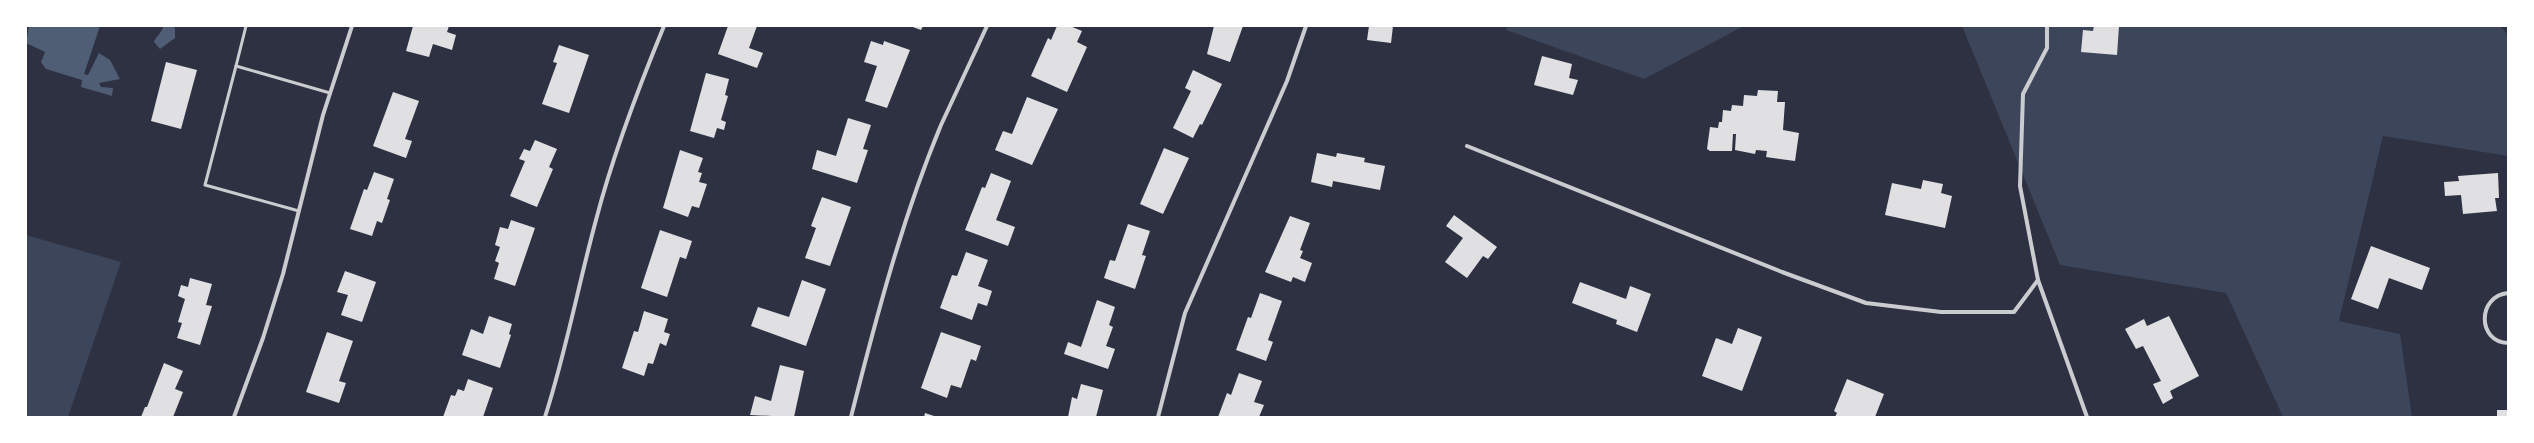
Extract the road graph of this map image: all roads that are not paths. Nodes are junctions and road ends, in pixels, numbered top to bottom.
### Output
1 (246, 26) edge
2 (352, 26) edge
3 (664, 26) edge
4 (987, 26) edge
5 (1306, 26) edge
6 (2047, 26) edge
7 (236, 66) junction
8 (330, 93) junction
9 (1467, 146) dead end
10 (299, 211) junction
11 (2038, 280) junction
12 (2508, 293) edge
13 (2508, 343) edge
14 (234, 417) edge
15 (545, 417) edge
16 (851, 417) edge
17 (1158, 417) edge
18 (2087, 417) edge

1 - 7 lane
2 - 8 street
3 - 15 street
4 - 16 street
5 - 17 street
6 - 11 street
7 - 8 lane
7 - 10 lane
8 - 10 street
9 - 11 street
10 - 14 street
11 - 18 street
12 - 13 street

